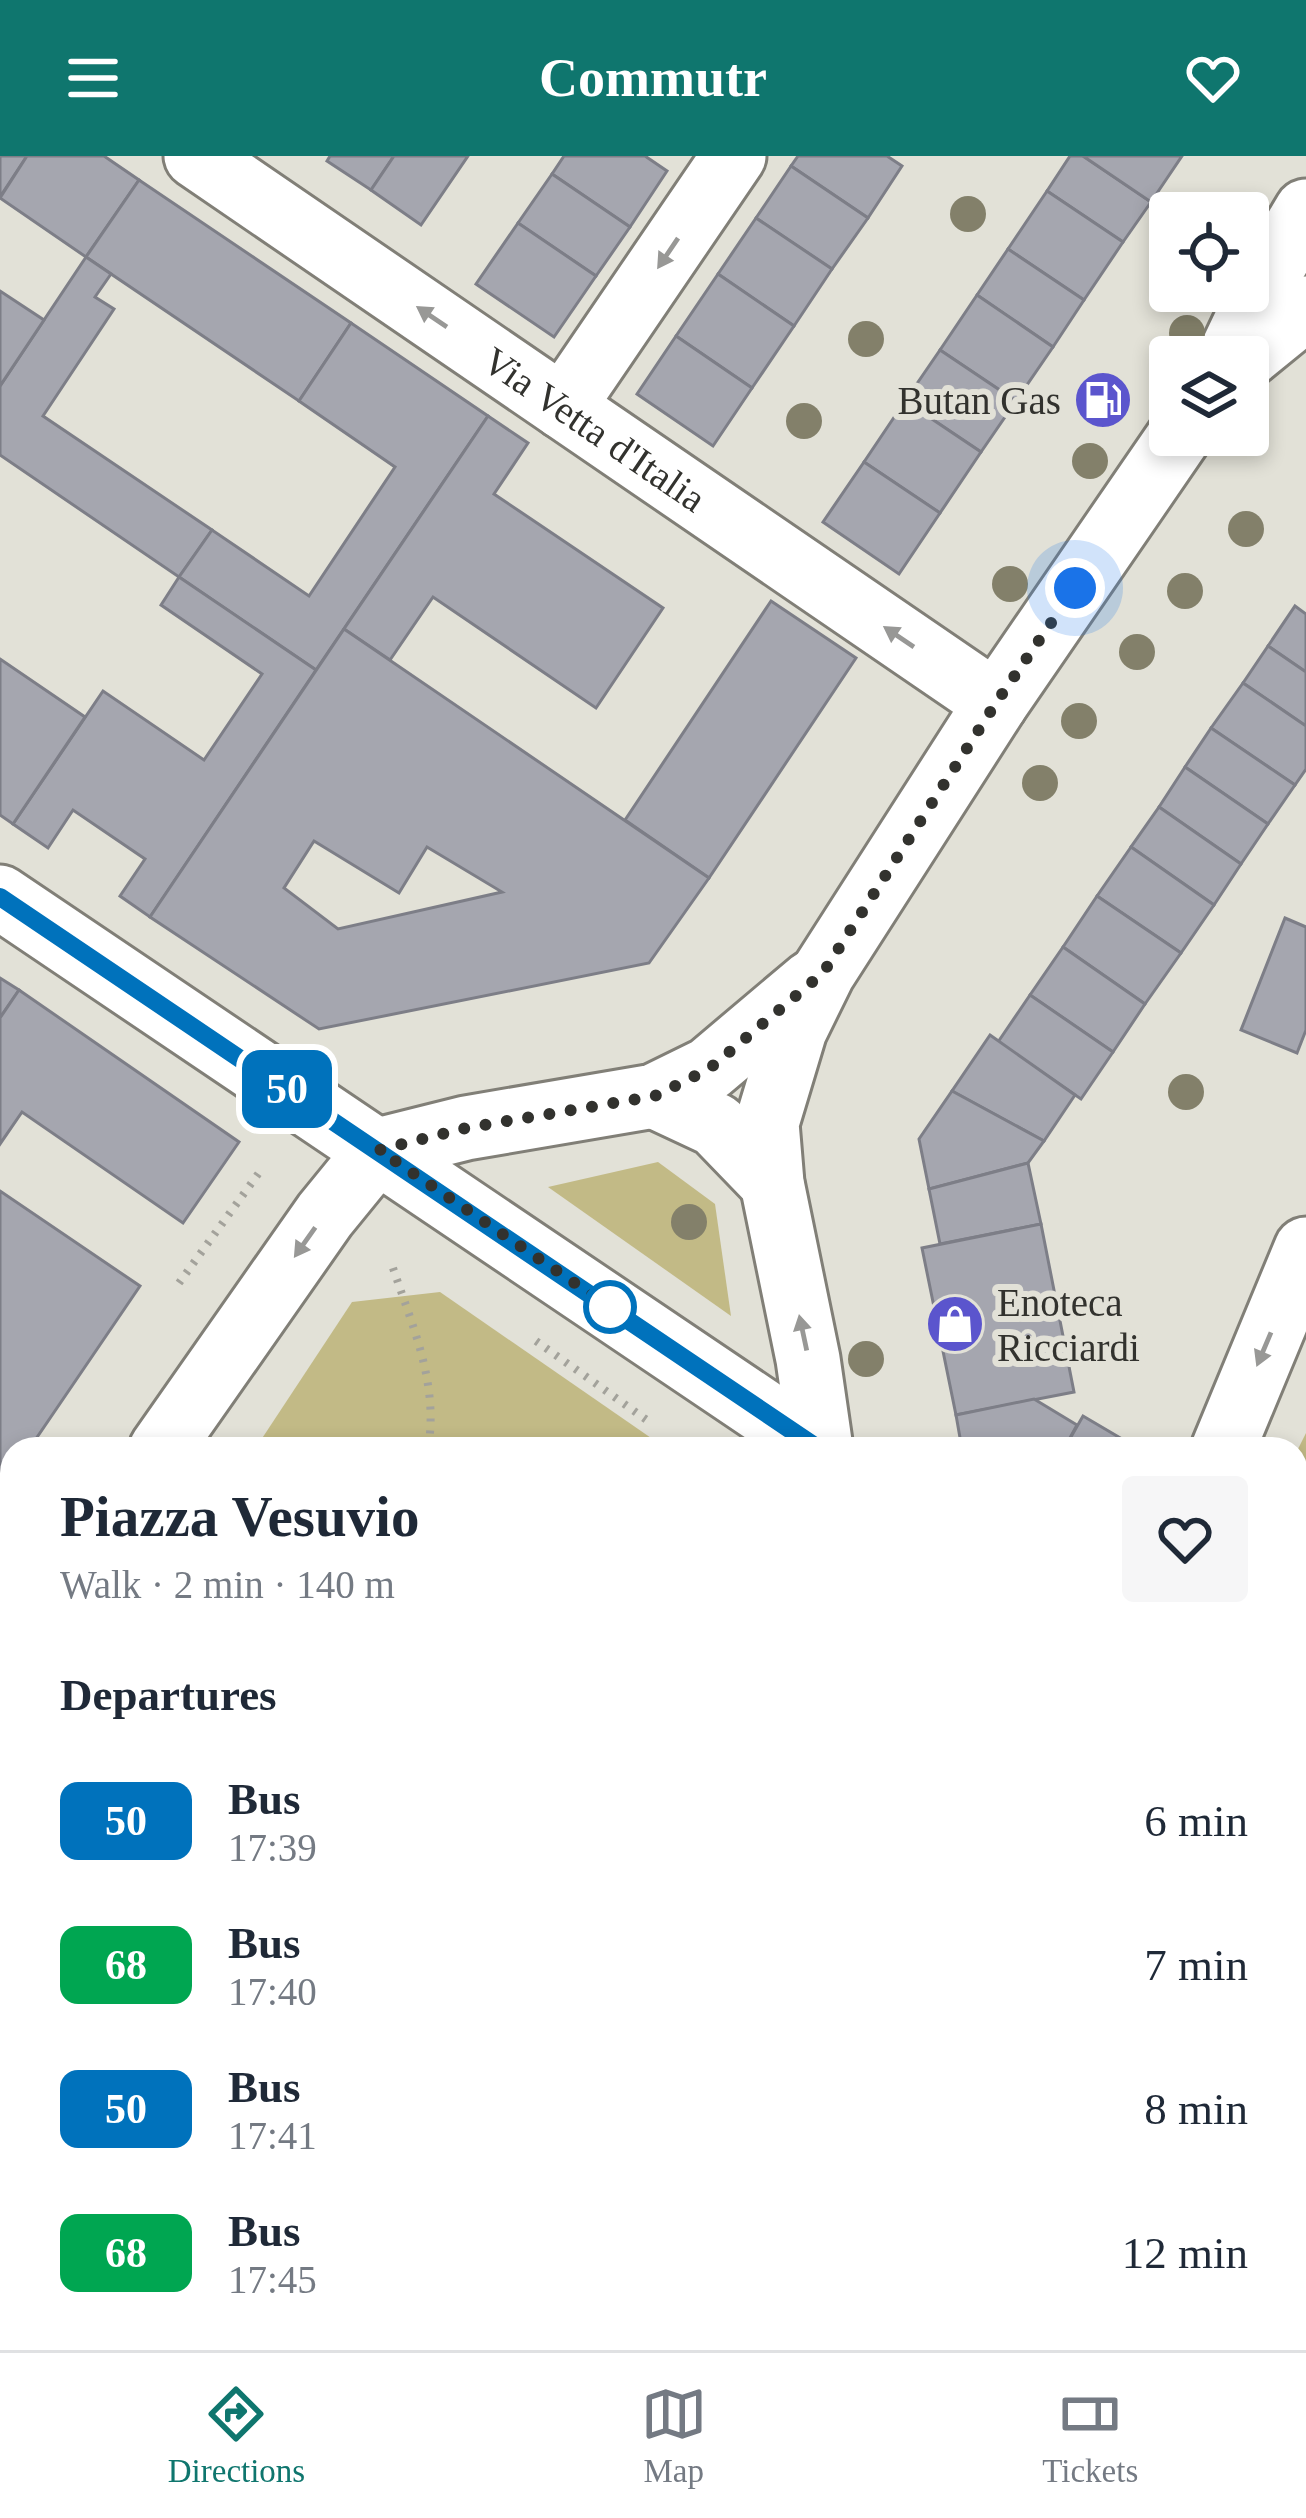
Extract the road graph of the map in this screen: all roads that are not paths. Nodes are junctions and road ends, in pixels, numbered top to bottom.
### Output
1 (196, 156) edge
2 (734, 156) edge
3 (1306, 212) edge
4 (1306, 308) edge
5 (1239, 336) edge
6 (1269, 338) edge
7 (563, 407) junction
8 (1166, 456) edge
9 (996, 703) junction
10 (0, 897) edge
11 (823, 973) junction
12 (655, 1096) junction
13 (379, 1150) junction
14 (772, 1183) junction
15 (1306, 1249) edge
16 (169, 1437) edge
17 (802, 1437) edge
18 (818, 1437) edge
19 (1227, 1437) edge

7 -> 1 street, Via Vetta d'Italia
2 -> 7 street
3 - 5 street
4 - 6 street
9 -> 7 street, Via Vetta d'Italia
8 - 9 street
9 - 11 street
10 - 13 street
11 - 12 street
11 - 14 street
12 - 13 street
12 - 14 street
13 -> 16 street
13 - 17 street
18 -> 14 street
15 -> 19 street

